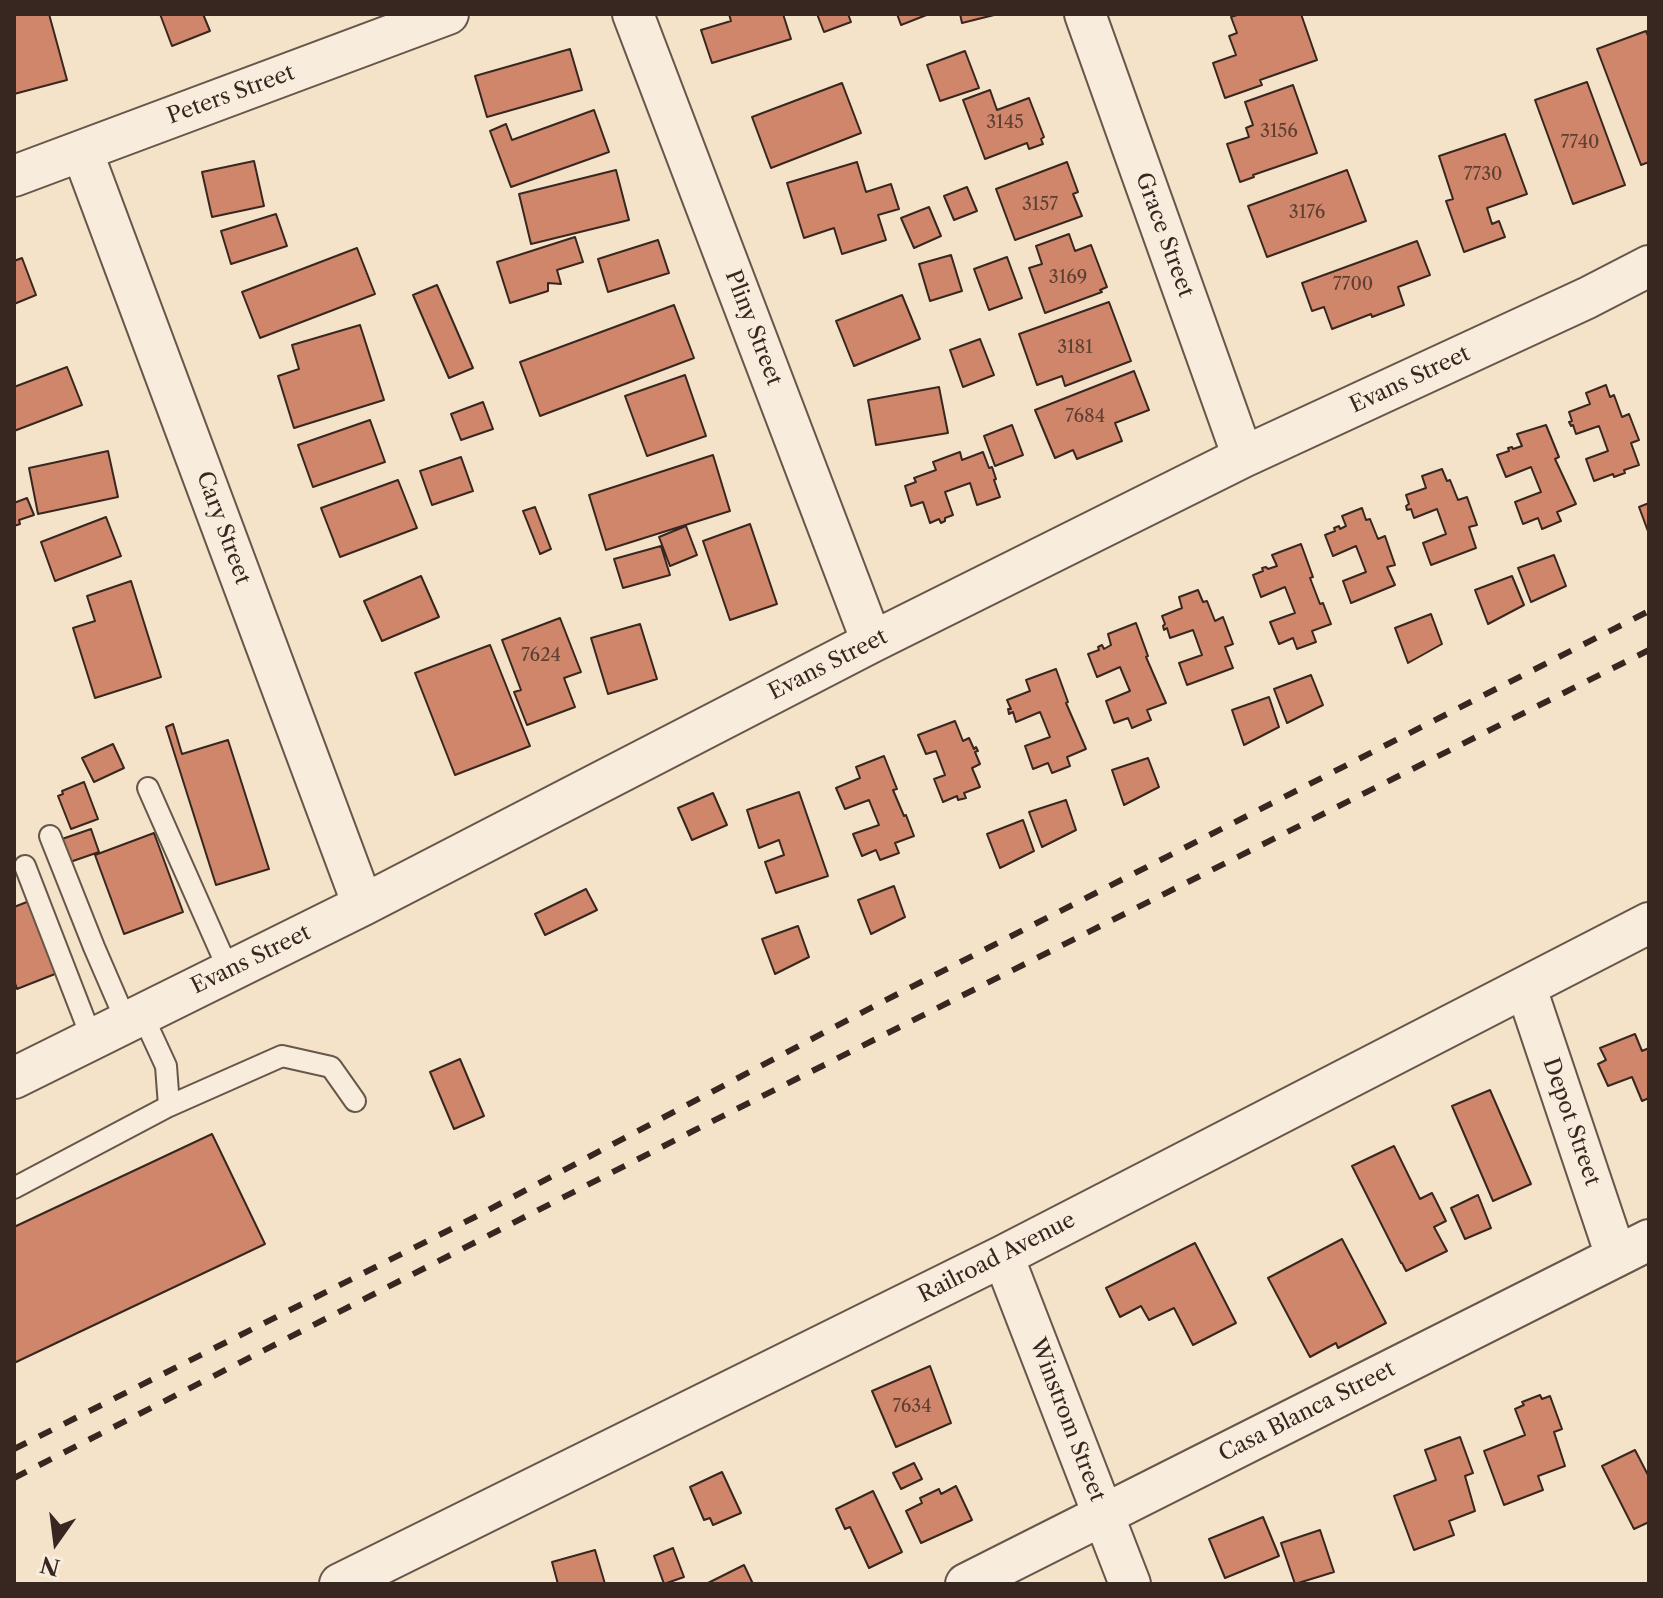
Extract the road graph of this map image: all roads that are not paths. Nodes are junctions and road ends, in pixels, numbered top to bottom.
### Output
1 (448, 14) edge
2 (633, 14) edge
3 (1085, 14) edge
4 (82, 151) junction
5 (14, 176) edge
6 (1649, 266) edge
7 (1243, 457) junction
8 (872, 642) junction
9 (148, 788) dead end
10 (50, 836) dead end
11 (25, 866) dead end
12 (363, 905) junction
13 (1649, 923) edge
14 (229, 971) junction
15 (1526, 988) junction
16 (120, 1025) junction
17 (14, 1078) edge
18 (355, 1101) dead end
19 (169, 1106) junction
20 (14, 1188) edge
21 (1632, 1248) edge
22 (1003, 1256) junction
23 (1104, 1514) junction
24 (340, 1584) edge
25 (966, 1584) edge
26 (1130, 1584) edge

1 - 4 street, Peters Street
2 - 8 street, Pliny Street
3 - 7 street, Grace Street
4 - 5 street, Peters Street
4 - 12 street, Cary Street
6 - 7 street, Evans Street
7 - 8 street, Evans Street
8 - 12 street, Evans Street
9 - 14 lane
10 - 16 lane
11 - 16 lane
12 - 14 street, Evans Street
13 - 15 street, Railroad Avenue
14 - 16 street, Evans Street
15 - 21 street, Depot Street
15 - 22 street, Railroad Avenue
16 - 17 street, Evans Street
16 - 19 lane
18 - 19 lane
19 - 20 lane
21 - 23 street, Casa Blanca Street
22 - 23 street, Winstrom Street
22 - 24 street, Railroad Avenue
23 - 25 street, Casa Blanca Street
23 - 26 street, Winstrom Street

